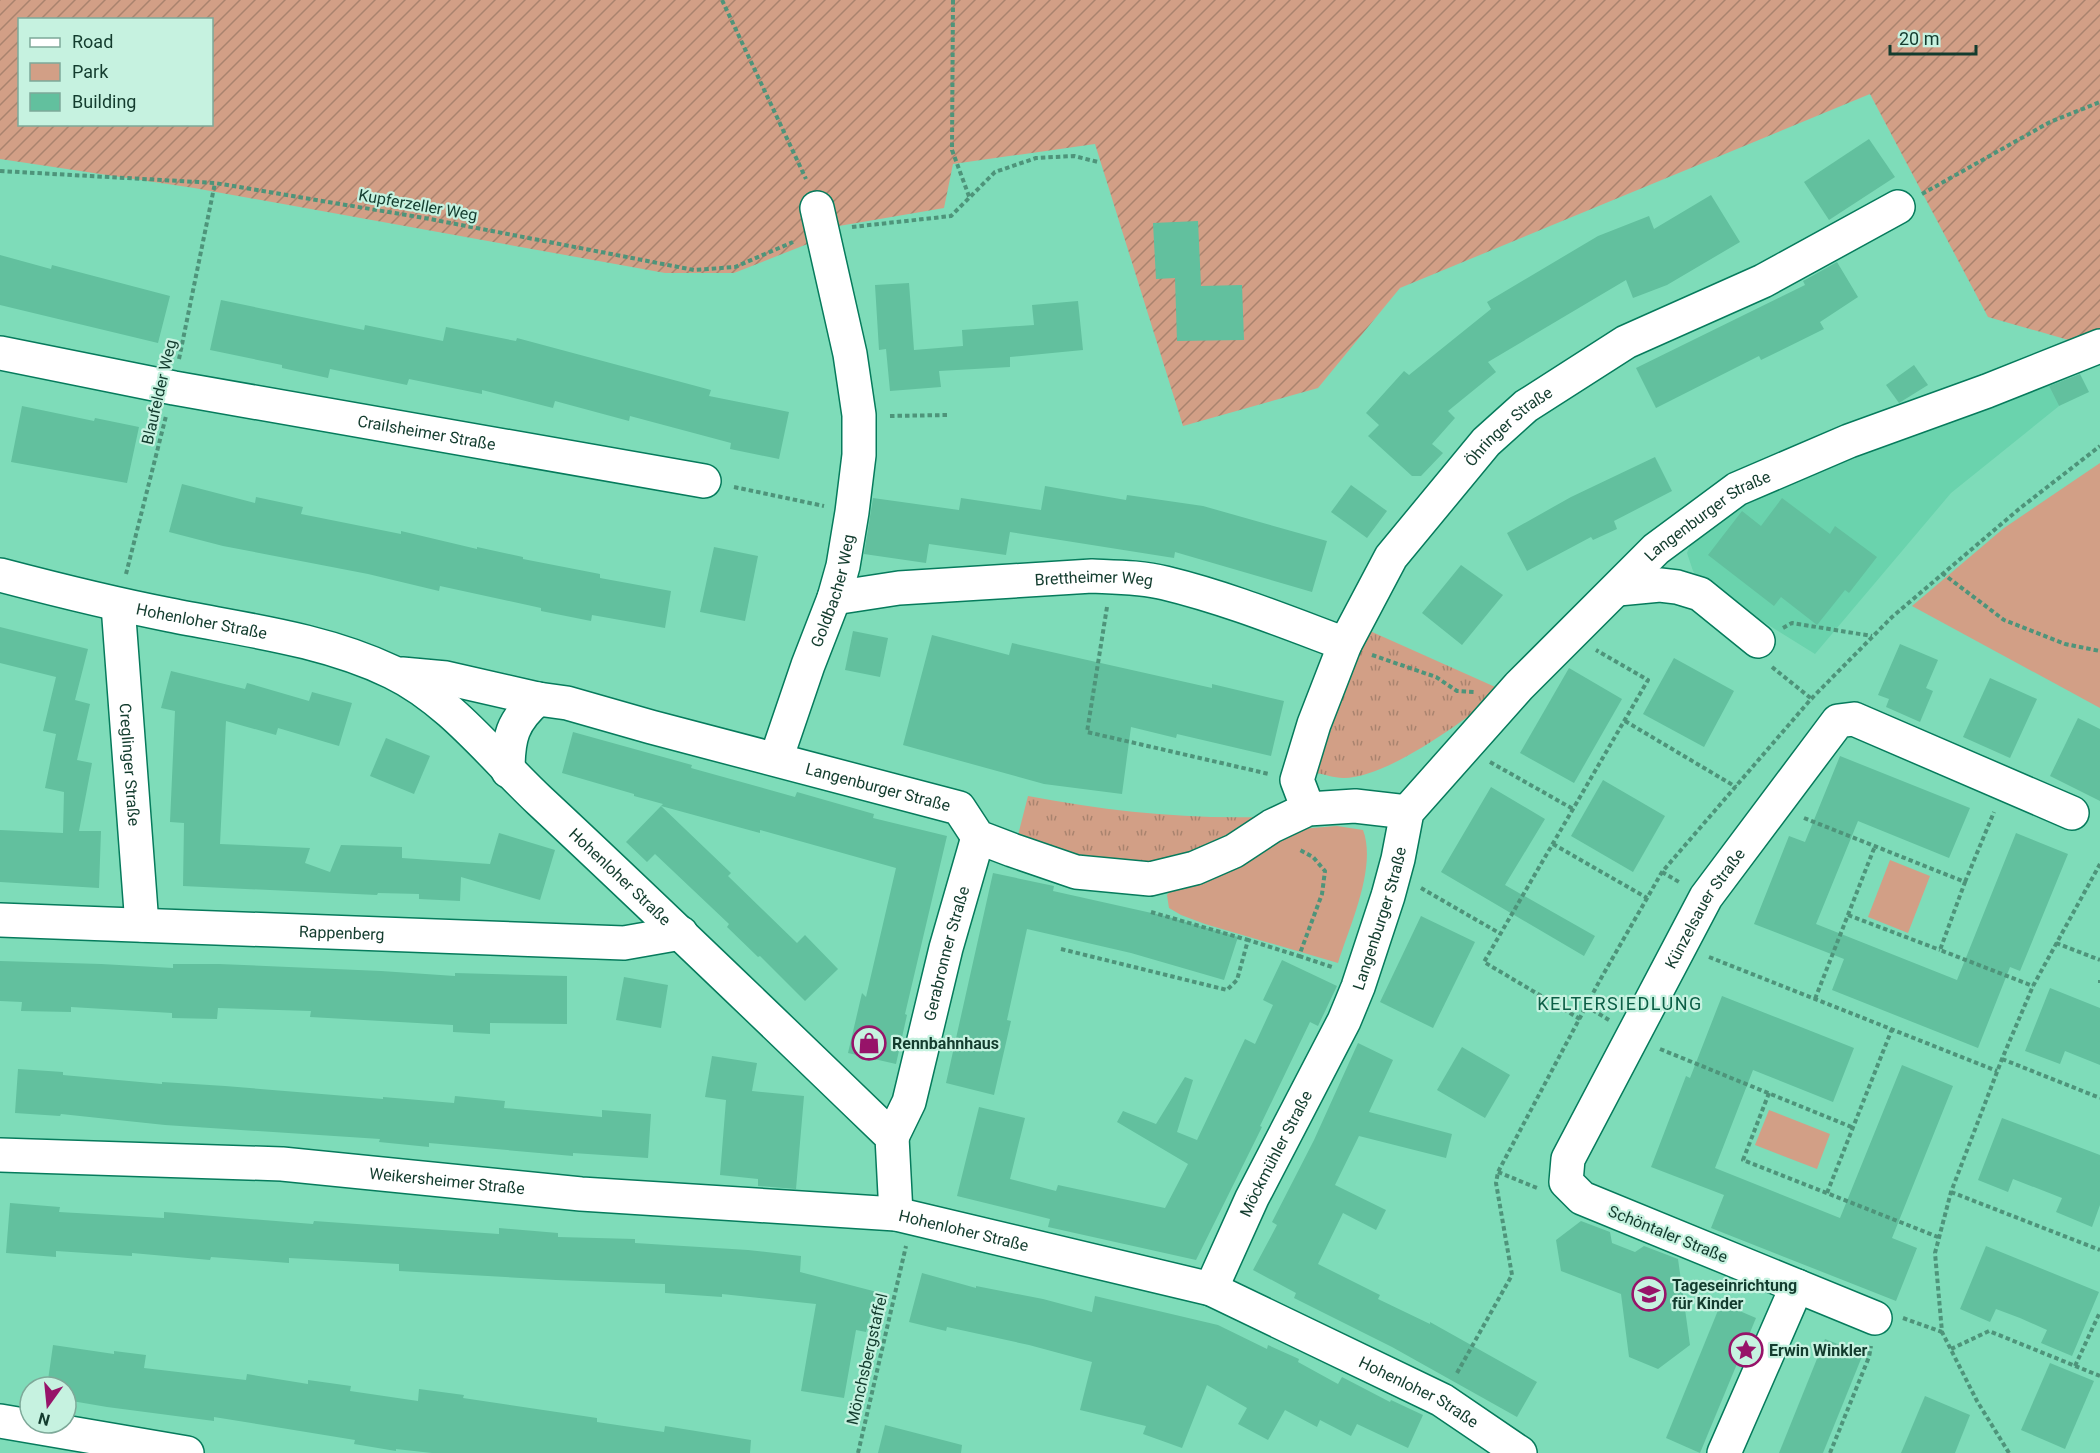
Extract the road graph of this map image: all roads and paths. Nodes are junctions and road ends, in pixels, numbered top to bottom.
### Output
1 (722, 0) edge
2 (953, 0) edge
3 (2100, 102) edge
4 (1098, 162) dead end
5 (0, 171) edge
6 (215, 183) junction
7 (970, 199) junction
8 (1898, 207) joint
9 (820, 219) junction
10 (2097, 347) edge
11 (0, 353) edge
12 (174, 388) junction
13 (859, 415) junction
14 (949, 415) dead end
15 (2099, 448) edge
16 (704, 481) joint
17 (852, 512) junction
18 (1942, 573) junction
19 (0, 575) edge
20 (1112, 577) junction
21 (1618, 589) junction
22 (834, 598) junction
23 (118, 605) junction
24 (1792, 623) dead end
25 (1571, 635) junction
26 (1873, 637) junction
27 (1758, 641) joint
28 (1344, 644) junction
29 (2100, 651) edge
30 (394, 673) junction
31 (1519, 686) junction
32 (538, 699) junction
33 (1811, 699) junction
34 (1625, 721) junction
35 (1464, 747) junction
36 (777, 759) junction
37 (508, 771) junction
38 (2004, 783) junction
39 (1736, 787) junction
40 (1300, 802) junction
41 (1773, 806) junction
42 (1573, 809) junction
43 (1407, 812) junction
44 (2072, 813) dead end
45 (978, 837) junction
46 (1553, 844) junction
47 (1875, 846) junction
48 (2100, 864) edge
49 (1394, 872) junction
50 (1138, 878) junction
51 (1965, 882) junction
52 (1647, 898) junction
53 (1848, 915) junction
54 (0, 920) edge
55 (142, 925) junction
56 (681, 933) junction
57 (1501, 934) junction
58 (1248, 940) junction
59 (2056, 943) junction
60 (1680, 945) junction
61 (1061, 949) dead end
62 (1940, 950) junction
63 (2100, 960) edge
64 (2033, 986) junction
65 (1815, 999) junction
66 (1580, 1019) junction
67 (1344, 1021) joint
68 (1892, 1029) junction
69 (1633, 1033) junction
70 (2002, 1059) junction
71 (1998, 1071) junction
72 (1769, 1093) junction
73 (2100, 1098) edge
74 (1854, 1128) junction
75 (892, 1137) junction
76 (0, 1155) edge
77 (1498, 1172) junction
78 (1566, 1182) junction
79 (1952, 1192) junction
80 (1827, 1193) junction
81 (896, 1214) junction
82 (1938, 1237) junction
83 (2100, 1250) edge
84 (900, 1270) dead end
85 (1797, 1286) junction
86 (1211, 1289) junction
87 (2100, 1312) edge
88 (1873, 1331) junction
89 (1942, 1332) junction
90 (1951, 1349) junction
91 (2075, 1366) junction
92 (2100, 1376) edge
93 (1442, 1400) junction
94 (0, 1421) edge
95 (187, 1453) edge
96 (858, 1453) edge
97 (1520, 1453) edge
98 (1724, 1453) edge
99 (1830, 1453) edge
100 (2009, 1453) edge

1 - 9 path
2 - 7 path
3 - 8 path
4 - 7 path, Kupferzeller Weg
5 - 6 path, Kupferzeller Weg
6 - 9 path, Kupferzeller Weg
6 - 12 path, Blaufelder Weg
7 - 9 path, Kupferzeller Weg
8 - 28 street, Öhringer Straße
9 - 13 street, Goldbacher Weg
10 - 21 street, Langenburger Straße
11 - 12 street, Crailsheimer Straße
12 - 16 street, Crailsheimer Straße
12 - 23 path, Blaufelder Weg
13 - 14 path
13 - 17 street, Goldbacher Weg
15 - 18 path
16 - 17 path
17 - 22 street, Goldbacher Weg
18 - 26 path
18 - 29 path
19 - 23 street, Hohenloher Straße
20 - 22 street, Brettheimer Weg
20 - 28 street, Brettheimer Weg
20 - 40 path
21 - 25 street, Langenburger Straße
21 - 27 street
22 - 36 street, Goldbacher Weg
23 - 30 street, Hohenloher Straße
23 - 55 street, Creglinger Straße
24 - 26 path
25 - 31 street, Langenburger Straße
25 - 34 path
26 - 33 path
27 - 33 path
28 - 31 path
28 - 40 street, Öhringer Straße
30 - 32 street, Langenburger Straße
30 - 37 street, Hohenloher Straße
31 - 35 street, Langenburger Straße
32 - 36 street, Langenburger Straße
32 - 37 street
33 - 39 path
34 - 39 path
34 - 42 path
35 - 42 path
35 - 43 street, Langenburger Straße
36 - 45 street, Langenburger Straße
37 - 56 street, Hohenloher Straße
38 - 41 street, Künzelsauer Straße
38 - 44 street, Künzelsauer Straße
38 - 51 path
39 - 52 path
40 - 43 street
40 - 50 street
40 - 58 path
41 - 47 path
41 - 60 street, Künzelsauer Straße
42 - 46 path
43 - 49 street, Langenburger Straße
45 - 50 street
45 - 75 street, Gerabronner Straße
46 - 52 path
46 - 57 path
47 - 51 path
47 - 53 path
48 - 59 path
49 - 57 path
49 - 67 street, Langenburger Straße
50 - 58 path
51 - 62 path
52 - 66 path
53 - 62 path
53 - 65 path
54 - 55 street, Rappenberg
55 - 56 street, Rappenberg
56 - 75 street, Hohenloher Straße
57 - 66 path
58 - 61 path
59 - 63 path
59 - 64 path
60 - 65 path
60 - 69 street, Künzelsauer Straße
62 - 64 path
64 - 70 path
65 - 68 path
66 - 77 path
67 - 86 street, Möckmühler Straße
68 - 71 path
68 - 74 path
69 - 72 path
69 - 78 street, Künzelsauer Straße
70 - 71 path
70 - 73 path
71 - 79 path
72 - 74 path
72 - 80 path
74 - 80 path
75 - 81 street, Hohenloher Straße
76 - 81 street, Weikersheimer Straße
77 - 78 path
77 - 93 path
78 - 85 street, Schöntaler Straße
79 - 82 path
79 - 83 path
80 - 82 path
81 - 86 street, Hohenloher Straße
82 - 89 path
84 - 96 path, Mönchsbergstaffel
85 - 88 street, Schöntaler Straße
85 - 98 street
86 - 93 street, Hohenloher Straße
87 - 91 path
88 - 89 path
88 - 99 path
89 - 90 path
90 - 91 path
90 - 100 path
91 - 92 path
93 - 97 street, Hohenloher Straße
94 - 95 street

